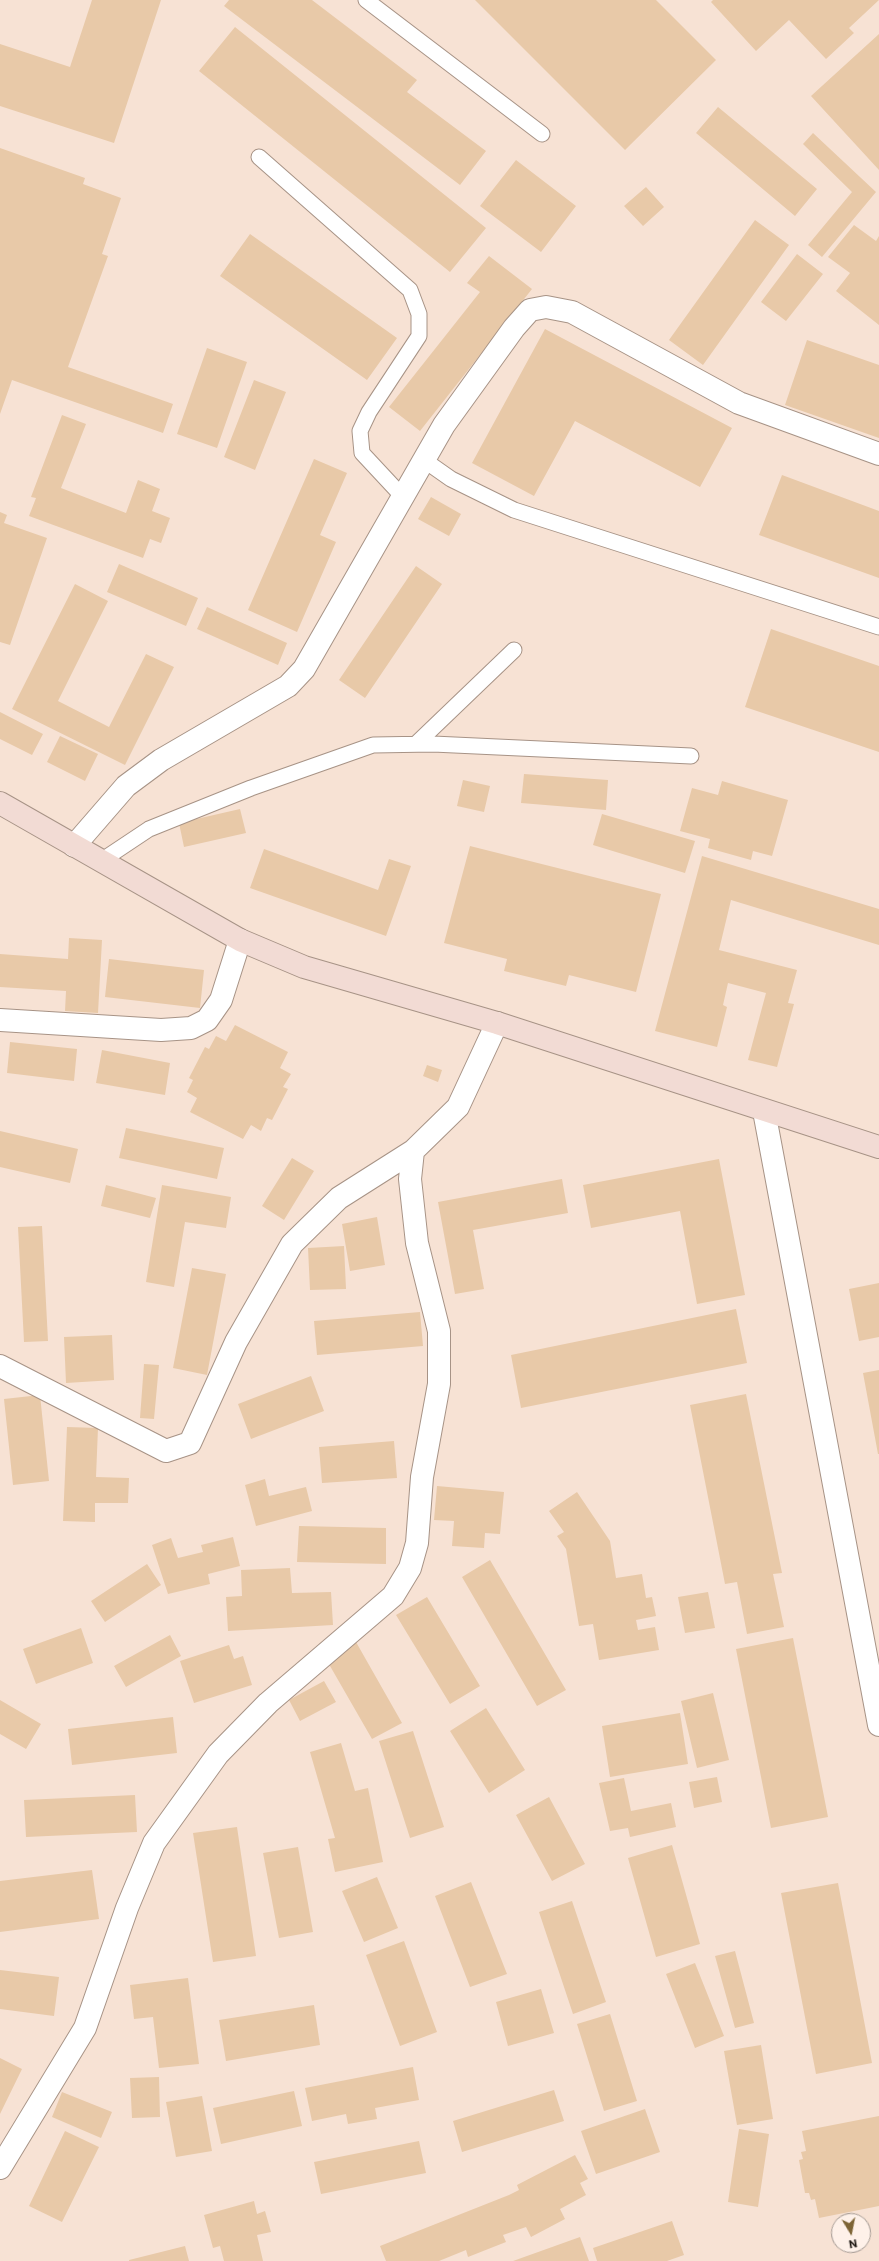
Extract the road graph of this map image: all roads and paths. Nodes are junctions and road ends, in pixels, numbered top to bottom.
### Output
1 (366, 0) edge
2 (542, 134) dead end
3 (259, 156) dead end
4 (879, 454) edge
5 (424, 460) junction
6 (403, 497) junction
7 (879, 626) edge
8 (514, 650) dead end
9 (416, 744) junction
10 (691, 756) dead end
11 (0, 804) edge
12 (74, 846) junction
13 (101, 861) junction
14 (240, 940) junction
15 (0, 1020) edge
16 (497, 1023) junction
17 (764, 1111) junction
18 (879, 1147) edge
19 (413, 1151) junction
20 (0, 1366) edge
21 (879, 1724) edge
22 (0, 2168) edge

1 - 2 lane
3 - 6 lane
4 - 5 street
5 - 6 street
5 - 7 lane
6 - 12 street
8 - 9 lane
9 - 10 lane
9 - 13 lane
11 - 12 street
12 - 13 street
13 - 14 street
14 - 15 street
14 - 16 street
16 - 17 street
16 - 19 street
17 - 18 street
17 - 21 street
19 - 20 street
19 - 22 street

